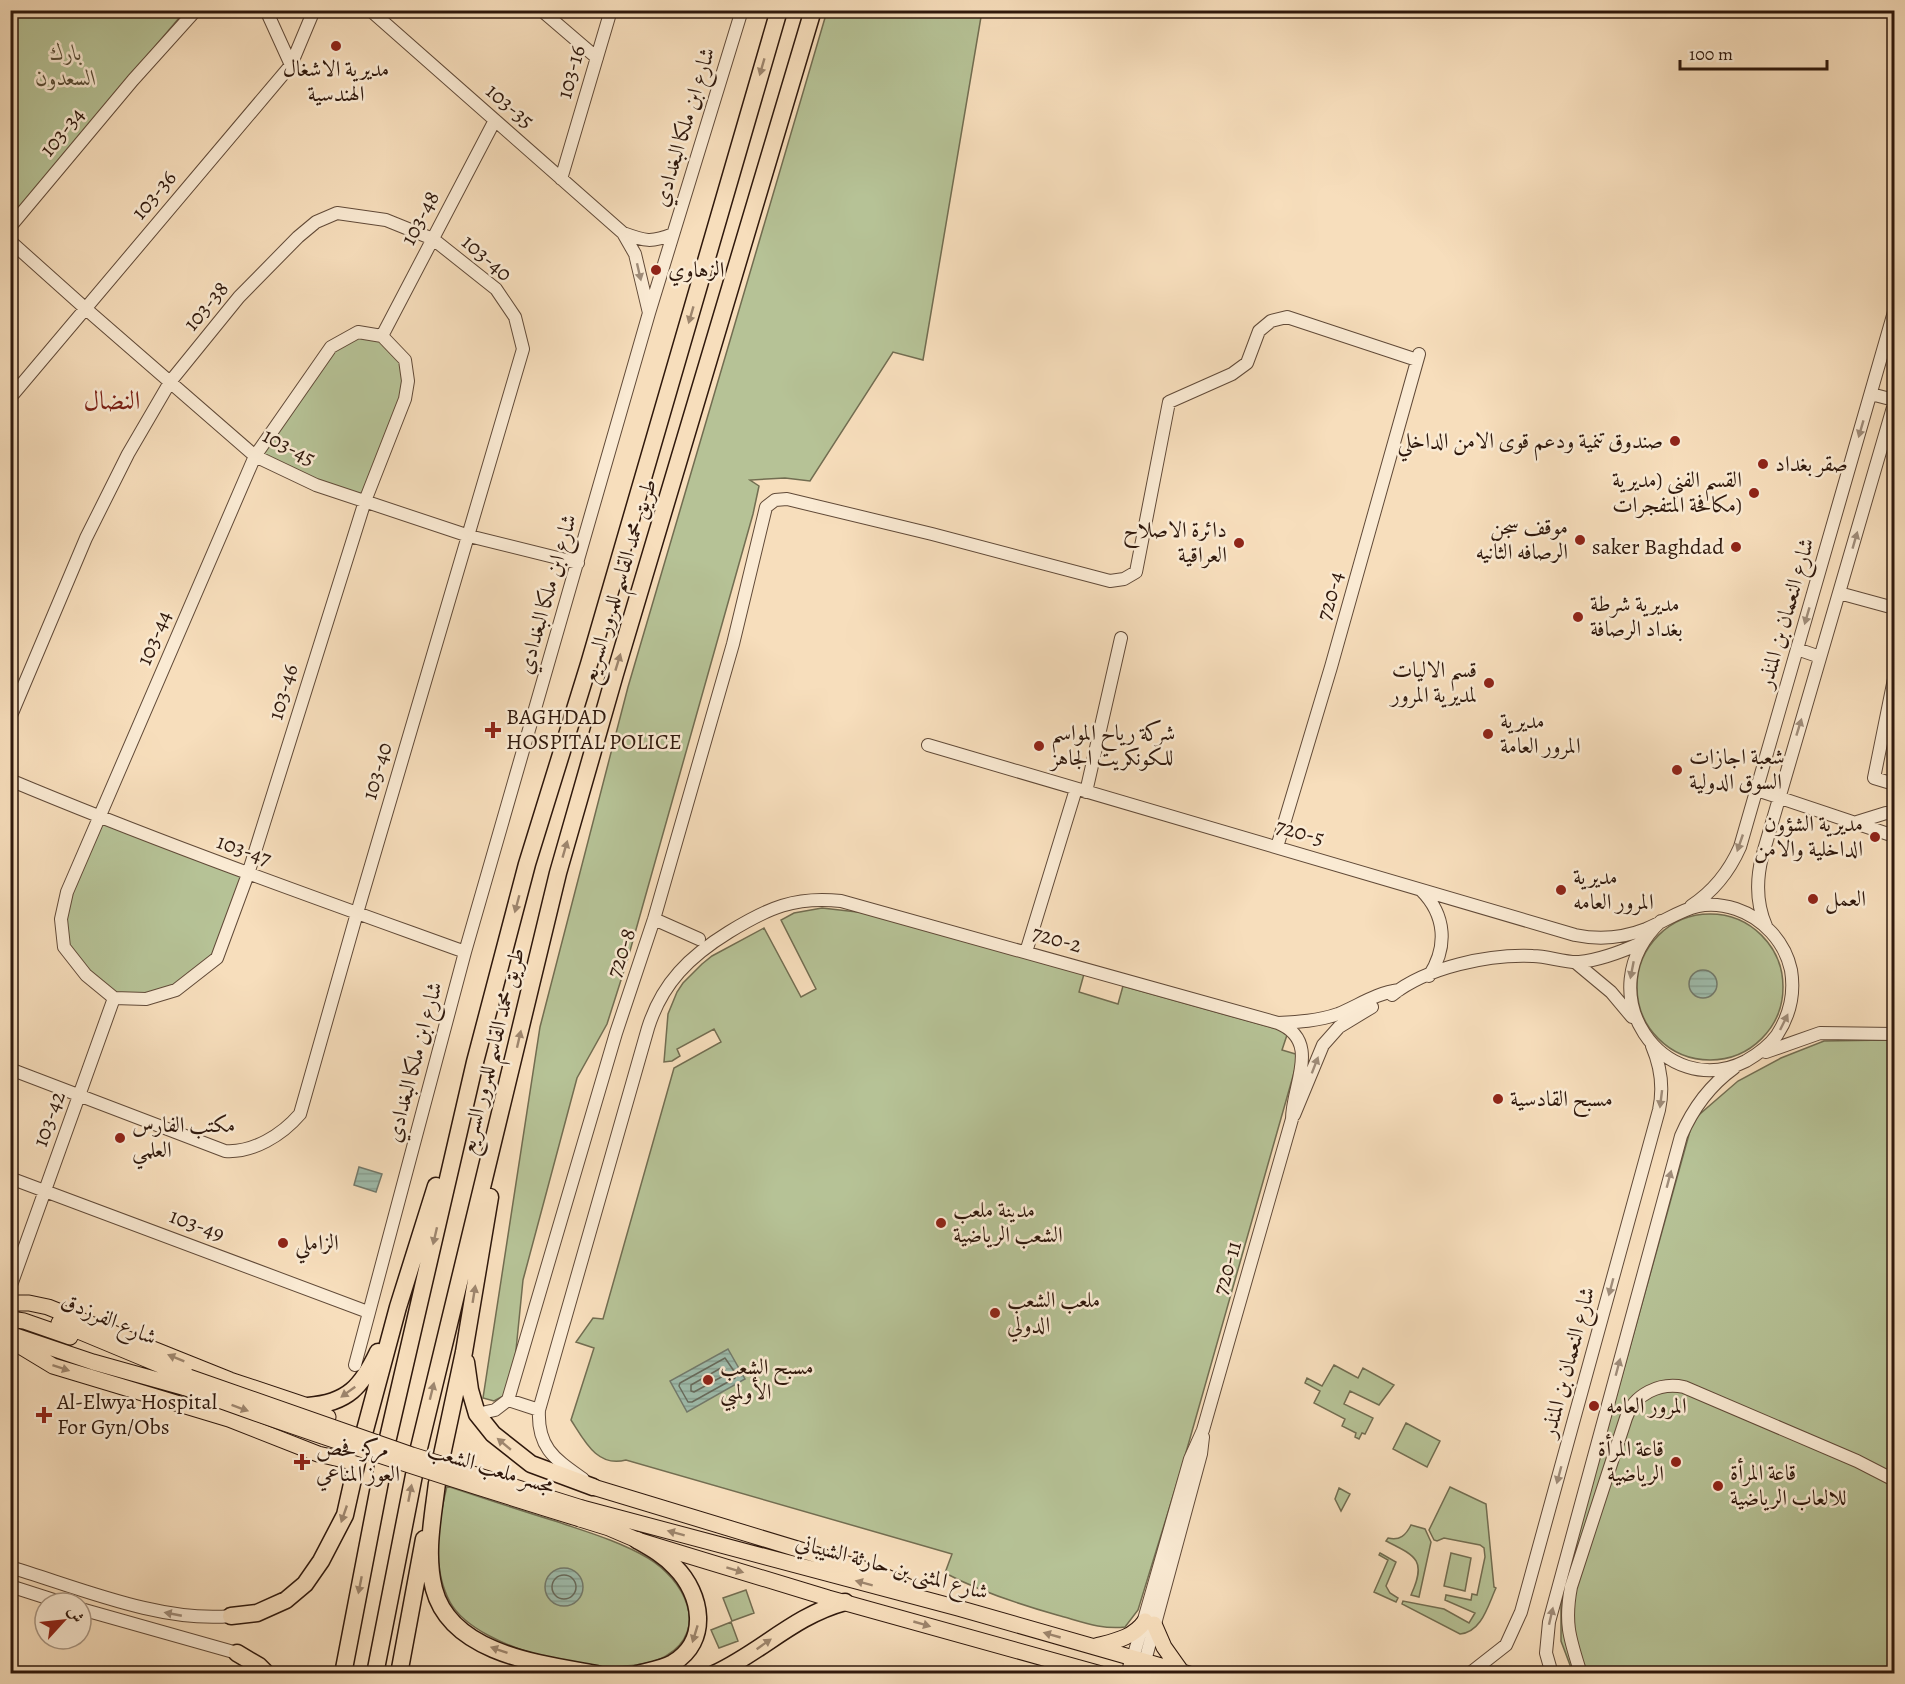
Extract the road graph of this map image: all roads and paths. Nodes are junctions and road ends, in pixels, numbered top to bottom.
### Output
1 (196, 10) edge
2 (266, 10) edge
3 (314, 10) edge
4 (370, 10) edge
5 (541, 10) edge
6 (611, 10) edge
7 (742, 10) edge
8 (779, 10) edge
9 (813, 10) edge
10 (597, 58) junction
11 (291, 65) junction
12 (495, 120) junction
13 (561, 179) junction
14 (10, 227) edge
15 (623, 233) junction
16 (673, 234) junction
17 (433, 239) junction
18 (10, 241) edge
19 (86, 309) junction
20 (1894, 312) edge
21 (649, 313) junction
22 (382, 336) junction
23 (170, 382) junction
24 (1871, 394) junction
25 (10, 398) edge
26 (1894, 402) edge
27 (255, 456) junction
28 (787, 499) joint
29 (365, 501) junction
30 (469, 536) junction
31 (578, 563) junction
32 (1839, 593) junction
33 (1894, 608) edge
34 (1121, 638) dead end
35 (1797, 649) junction
36 (1820, 657) junction
37 (1894, 679) edge
38 (10, 718) edge
39 (928, 746) dead end
40 (10, 780) edge
41 (1894, 784) edge
42 (1756, 790) junction
43 (1081, 791) junction
44 (1778, 798) junction
45 (1894, 814) edge
46 (100, 818) junction
47 (1857, 822) junction
48 (1894, 836) edge
49 (1278, 847) junction
50 (248, 874) junction
51 (1420, 889) junction
52 (1687, 909) junction
53 (357, 913) junction
54 (654, 919) junction
55 (1661, 921) junction
56 (1766, 926) junction
57 (704, 942) junction
58 (1641, 943) junction
59 (465, 952) junction
60 (1026, 952) junction
61 (1575, 962) junction
62 (1429, 976) junction
63 (1399, 990) junction
64 (114, 998) junction
65 (1332, 1016) junction
66 (1304, 1022) junction
67 (1278, 1023) junction
68 (1339, 1027) junction
69 (1640, 1028) junction
70 (1894, 1035) edge
71 (1299, 1042) junction
72 (1651, 1042) junction
73 (1757, 1055) junction
74 (475, 1062) junction
75 (1740, 1064) junction
76 (512, 1068) junction
77 (10, 1070) edge
78 (80, 1096) junction
79 (1292, 1119) junction
80 (10, 1178) edge
81 (45, 1191) junction
82 (10, 1288) edge
83 (11, 1303) edge
84 (398, 1307) junction
85 (368, 1312) junction
86 (10, 1319) edge
87 (10, 1334) edge
88 (10, 1340) edge
89 (464, 1352) junction
90 (355, 1365) dead end
91 (187, 1383) junction
92 (508, 1400) junction
93 (308, 1406) junction
94 (539, 1410) junction
95 (477, 1414) junction
96 (328, 1417) dead end
97 (365, 1430) dead end
98 (388, 1438) dead end
99 (419, 1448) dead end
100 (336, 1450) dead end
101 (318, 1454) junction
102 (442, 1455) dead end
103 (357, 1460) joint
104 (383, 1466) dead end
105 (414, 1475) dead end
106 (1894, 1480) edge
107 (593, 1487) junction
108 (581, 1513) junction
109 (637, 1540) junction
110 (10, 1567) edge
111 (10, 1586) edge
112 (33, 1593) edge
113 (845, 1602) junction
114 (958, 1608) junction
115 (93, 1612) edge
116 (231, 1616) joint
117 (1150, 1622) junction
118 (1094, 1647) junction
119 (237, 1653) joint
120 (1140, 1664) edge
121 (1087, 1671) edge
122 (1185, 1672) edge
123 (267, 1674) edge
124 (343, 1674) edge
125 (375, 1674) edge
126 (399, 1674) edge
127 (597, 1674) edge
128 (637, 1674) edge
129 (714, 1674) edge
130 (1101, 1674) edge
131 (1129, 1674) edge
132 (1469, 1674) edge
133 (1551, 1674) edge
134 (1581, 1674) edge

1 - 14 street, 103-34
2 - 11 street
3 - 11 street, 103-36
4 - 12 street, 103-35
5 - 10 street
6 - 10 street, 103-16
7 - 16 street, شارع ابن ملكا البغدادي
8 -> 74 highway, طريق محمد القاسم للمرور السريع
76 -> 9 highway, طريق محمد القاسم للمرور السريع
10 - 13 street, 103-16
11 - 19 street, 103-36
12 - 13 street, 103-35
12 - 17 street, 103-48
13 - 15 street, 103-35
15 - 16 street, 103-35
15 -> 21 street, 103-35
16 - 21 street, شارع ابن ملكا البغدادي
17 - 22 street, 103-48
17 - 23 street, 103-38
17 - 30 street, 103-40
18 - 19 street, 103-45
19 - 23 street, 103-45
19 - 25 street, 103-36
20 - 24 street, شارع النعمان بن المنذر
21 - 31 street, شارع ابن ملكا البغدادي
22 - 27 street, 103-44
22 - 29 street, 103-46
23 - 27 street, 103-45
23 - 38 street, 103-38
24 - 26 street
24 -> 35 street, شارع النعمان بن المنذر
32 -> 26 street, شارع النعمان بن المنذر
27 - 29 street, 103-45
27 - 46 street, 103-44
28 - 49 street, 720-4
28 - 54 street, 720-8
29 - 30 street, 103-45
29 - 50 street, 103-46
30 - 31 street, 103-45
30 - 53 street, 103-40
31 - 59 street, شارع ابن ملكا البغدادي
32 - 33 street
32 - 36 street, شارع النعمان بن المنذر
34 - 43 street
35 - 36 street
35 - 42 street, شارع النعمان بن المنذر
44 -> 36 street, شارع النعمان بن المنذر
37 - 41 street
39 - 43 street, 720-5
40 - 46 street, 103-47
42 - 44 street
42 -> 52 street, شارع النعمان بن المنذر
43 - 49 street, 720-5
43 - 60 street
44 - 47 street
44 - 56 street, شارع النعمان بن المنذر
45 - 47 street
46 - 50 street, 103-47
46 - 64 street, 103-44
47 - 48 street
49 - 51 street, 720-5
50 - 53 street, 103-47
50 - 64 street, 103-46
51 - 55 street, 720-5
51 - 62 street
52 - 55 street
52 - 56 street
53 - 59 street, 103-47
53 - 78 street, 103-40
54 - 57 street
54 - 92 street, 720-8
55 - 58 street
73 -> 56 street
57 - 60 street, 720-2
57 - 94 street
58 - 61 street
58 -> 69 street
59 - 85 street, شارع ابن ملكا البغدادي
60 - 67 street, 720-2
61 - 62 street
61 - 69 street
62 - 63 street
63 - 65 street, 720-2
63 - 68 street, 720-11
64 - 78 street, 103-42
65 - 66 street, 720-2
65 - 68 street
66 - 67 street, 720-2
66 - 71 street, 720-11
67 - 71 street
79 -> 68 street, 720-11
69 - 72 street
70 - 73 street
71 - 79 street, 720-11
72 - 75 street
72 -> 132 street, شارع النعمان بن المنذر
73 - 75 street
74 - 84 highway
74 -> 98 highway, طريق محمد القاسم للمرور السريع
133 -> 75 street
89 -> 76 highway
99 -> 76 highway, طريق محمد القاسم للمرور السريع
77 - 78 street, 103-40
78 - 81 street, 103-42
79 - 117 street, 720-11
80 - 81 street, 103-49
81 - 82 street, 103-42
81 - 85 street, 103-49
83 - 91 main road, شارع الفرزدق
93 -> 83 main road
84 -> 93 highway
84 - 97 highway
85 - 90 street, شارع ابن ملكا البغدادي
86 - 91 main road
87 - 91 main road, شارع الفرزدق
88 -> 101 main road
89 - 95 highway
89 - 102 highway
91 - 108 main road, مجسر ملعب الشعب, bridge
92 - 94 street
92 - 95 street
93 - 96 main road
94 - 107 street
107 -> 95 highway
100 - 101 main road
101 - 103 main road
103 -> 116 highway
104 -> 124 highway
125 -> 105 highway
106 - 134 street
107 - 114 main road
108 - 109 main road, شارع المثنى بن حارثة الشيباني
114 -> 108 main road, شارع المثنى بن حارثة الشيباني
109 -> 113 main road, شارع المثنى بن حارثة الشيباني
109 -> 128 highway
116 -> 110 street
111 - 112 street
113 -> 121 main road, شارع المثنى بن حارثة الشيباني
129 -> 113 highway
118 -> 114 main road, شارع المثنى بن حارثة الشيباني
115 - 119 street
117 - 118 main road
117 - 120 street, 720-11
117 - 122 main road
118 - 120 main road, شارع المثنى بن حارثة الشيباني
119 - 123 highway
120 - 122 main road, شارع المثنى بن حارثة الشيباني
120 - 131 main road
121 - 130 main road, شارع المثنى بن حارثة الشيباني
127 -> 126 highway

